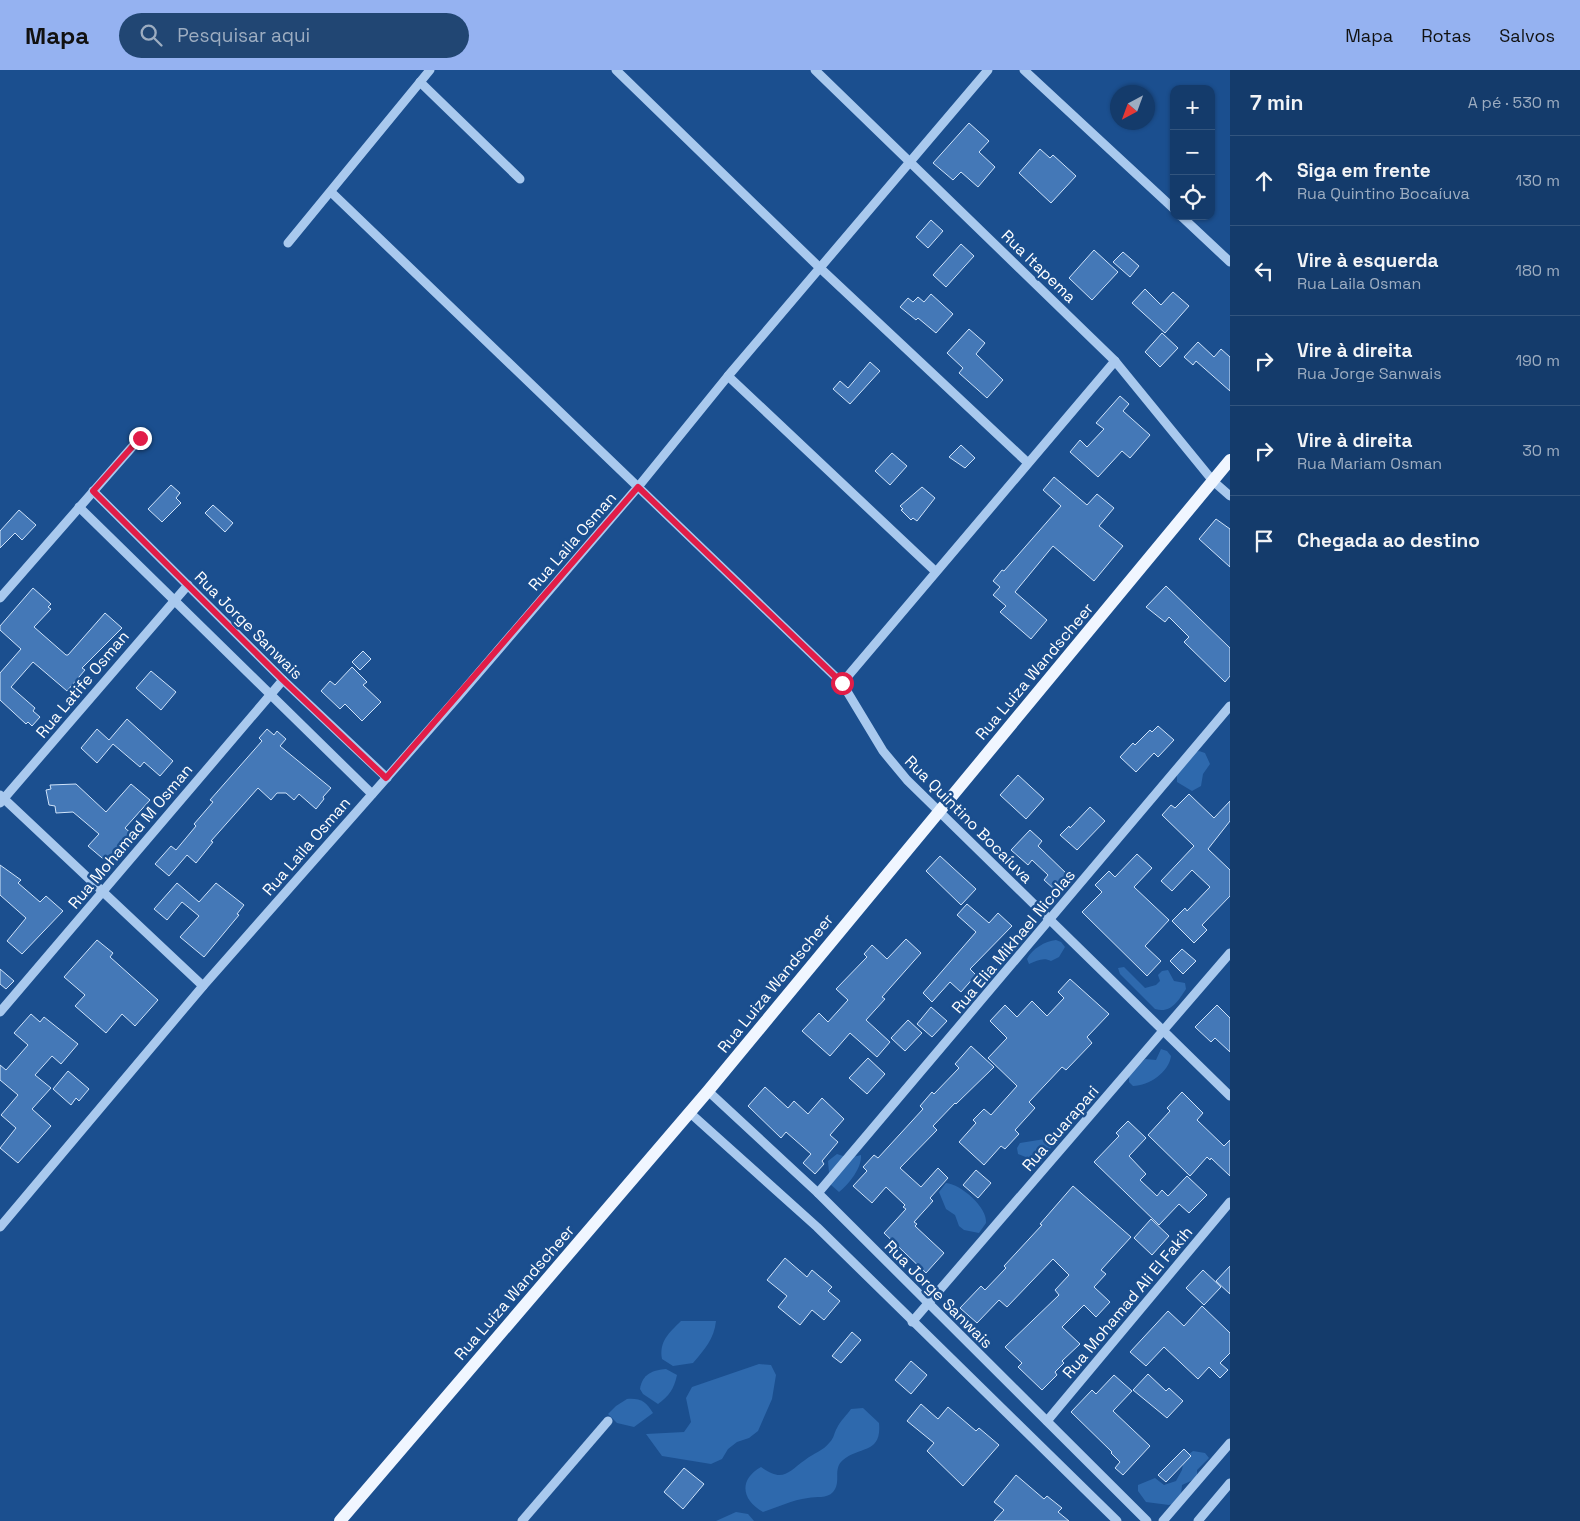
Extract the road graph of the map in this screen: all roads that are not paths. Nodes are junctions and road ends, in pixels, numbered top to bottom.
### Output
1 (430, 70) edge
2 (616, 70) edge
3 (815, 70) edge
4 (988, 70) edge
5 (1024, 70) edge
6 (420, 82) junction
7 (910, 162) junction
8 (520, 179) dead end
9 (331, 192) junction
10 (1170, 205) edge
11 (1185, 220) edge
12 (288, 243) dead end
13 (1230, 262) edge
14 (820, 268) junction
15 (1115, 361) junction
16 (728, 376) junction
17 (140, 438) dead end
18 (1230, 460) edge
19 (1028, 463) junction
20 (1213, 481) junction
21 (638, 487) junction
22 (93, 491) junction
23 (1230, 496) edge
24 (79, 507) junction
25 (935, 572) junction
26 (188, 585) junction
27 (0, 598) edge
28 (174, 598) junction
29 (283, 680) junction
30 (842, 683) junction
31 (269, 695) junction
32 (1230, 706) edge
33 (386, 778) junction
34 (372, 794) junction
35 (1, 799) edge
36 (937, 812) junction
37 (103, 892) junction
38 (1050, 921) junction
39 (1230, 954) edge
40 (204, 986) junction
41 (0, 1012) edge
42 (1164, 1030) junction
43 (708, 1090) junction
44 (1230, 1096) edge
45 (689, 1112) junction
46 (818, 1193) junction
47 (1230, 1202) edge
48 (0, 1227) edge
49 (929, 1304) junction
50 (912, 1322) junction
51 (1047, 1421) junction
52 (608, 1422) dead end
53 (1230, 1443) edge
54 (1230, 1483) edge
55 (340, 1521) edge
56 (522, 1521) edge
57 (1118, 1521) edge
58 (1147, 1521) edge
59 (1163, 1521) edge
60 (1198, 1521) edge

1 - 6 street
2 - 14 street
3 - 7 street, Rua Itapema
4 - 7 street, Rua Laila Osman
5 - 10 street
6 - 8 street
6 - 9 street
7 - 14 street, Rua Laila Osman
7 - 15 street, Rua Itapema
9 - 12 street
9 - 21 street, Rua Quintino Bocaíuva
11 - 13 street
14 - 16 street, Rua Laila Osman
14 - 19 street
15 - 19 street
15 - 20 street, Rua Itapema
16 - 21 street, Rua Laila Osman
16 - 25 street
17 - 22 street
18 - 20 main road, Rua Luiza Wandscheer
19 - 25 street
20 - 23 street, Rua Itapema
20 - 36 main road, Rua Luiza Wandscheer
21 - 30 street, Rua Quintino Bocaíuva
21 - 33 street, Rua Laila Osman
22 - 24 street
22 - 26 street, Rua Jorge Sanwais
24 - 27 street
24 - 28 street
25 - 30 street
26 - 28 street, Rua Latife Osman
26 - 29 street, Rua Jorge Sanwais
28 - 31 street
28 - 35 street, Rua Latife Osman
29 - 31 street, Rua Mohamad M Osman
29 - 33 street, Rua Jorge Sanwais
30 - 36 street, Rua Quintino Bocaíuva
31 - 34 street
31 - 37 street, Rua Mohamad M Osman
32 - 38 street, Rua Elia Mikhael Nicolas
33 - 34 street, Rua Laila Osman
34 - 40 street, Rua Laila Osman
35 - 37 street
36 - 38 street, Rua Quintino Bocaíuva
36 - 43 main road, Rua Luiza Wandscheer
37 - 40 street
37 - 41 street, Rua Mohamad M Osman
38 - 42 street, Rua Quintino Bocaíuva
38 - 46 street, Rua Elia Mikhael Nicolas
39 - 42 street, Rua Guarapari
40 - 48 street, Rua Laila Osman
42 - 44 street, Rua Quintino Bocaíuva
42 - 49 street, Rua Guarapari
43 - 45 main road, Rua Luiza Wandscheer
43 - 46 street, Rua Jorge Sanwais
45 - 50 street
45 - 55 main road, Rua Luiza Wandscheer
46 - 49 street, Rua Jorge Sanwais
47 - 51 street, Rua Mohamad Ali El Fakih
49 - 50 street, Rua Guarapari
49 - 51 street, Rua Jorge Sanwais
50 - 57 street
51 - 58 street, Rua Jorge Sanwais
52 - 56 street
53 - 59 street
54 - 60 street

